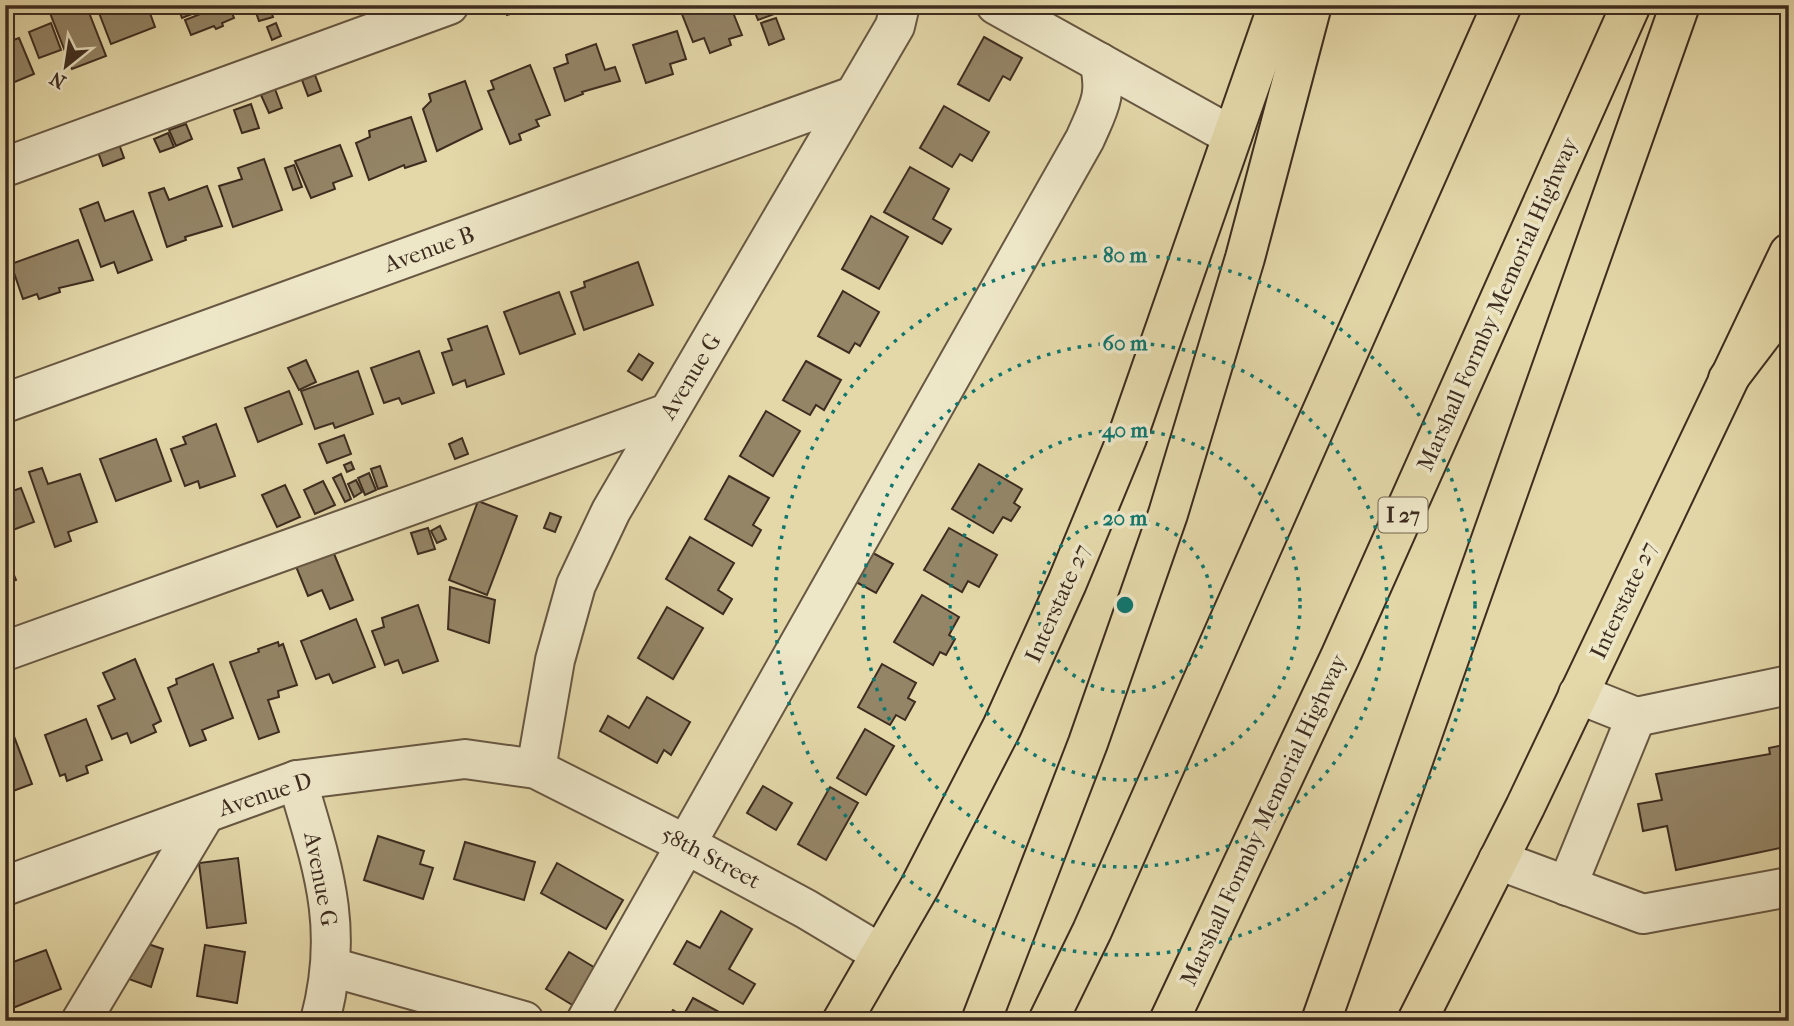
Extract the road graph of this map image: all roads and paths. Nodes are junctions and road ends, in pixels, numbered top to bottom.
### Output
1 (449, 5) edge
2 (900, 5) edge
3 (996, 5) edge
4 (1278, 5) edge
5 (1312, 5) edge
6 (1502, 5) edge
7 (1630, 5) edge
8 (1680, 5) edge
9 (1099, 62) junction
10 (853, 96) junction
11 (1232, 135) junction
12 (5, 167) edge
13 (1789, 253) edge
14 (1789, 304) edge
15 (1728, 379) junction
16 (5, 403) edge
17 (668, 413) junction
18 (5, 651) edge
19 (1789, 685) edge
20 (1578, 694) junction
21 (1636, 717) junction
22 (536, 769) junction
23 (297, 780) junction
24 (205, 814) junction
25 (687, 845) junction
26 (1498, 860) junction
27 (5, 886) edge
28 (1567, 886) junction
29 (1789, 887) edge
30 (881, 954) junction
31 (331, 967) junction
32 (81, 1021) edge
33 (320, 1021) edge
34 (524, 1021) edge
35 (586, 1021) edge
36 (842, 1021) edge
37 (981, 1021) edge
38 (1048, 1021) edge
39 (1169, 1021) edge
40 (1321, 1021) edge
41 (1417, 1021) edge

1 - 12 street
2 - 10 street, Avenue G
3 - 9 street
4 - 11 main road, Interstate 27
5 - 37 main road
6 - 38 main road
7 - 39 main road, Marshall Formby Memorial Highway / I 27
8 - 40 main road
9 - 11 street
9 - 25 street
10 - 16 street, Avenue B
10 - 17 street, Avenue G
11 - 30 main road, Interstate 27
13 - 15 main road, Interstate 27
14 - 15 main road
15 - 20 main road, Interstate 27
17 - 18 street
17 - 22 street, Avenue G
19 - 21 street
20 - 21 street
20 - 26 main road, Interstate 27
21 - 28 street
22 - 23 street, Avenue D
22 - 25 street, 58th Street
23 - 24 street, Avenue D
23 - 31 street, Avenue G
24 - 27 street, Avenue D
24 - 32 street
25 - 30 street, 58th Street
25 - 35 street
26 - 28 street
26 - 41 main road, Interstate 27
28 - 29 street
30 - 36 main road, Interstate 27
31 - 33 street, Avenue G
31 - 34 street

